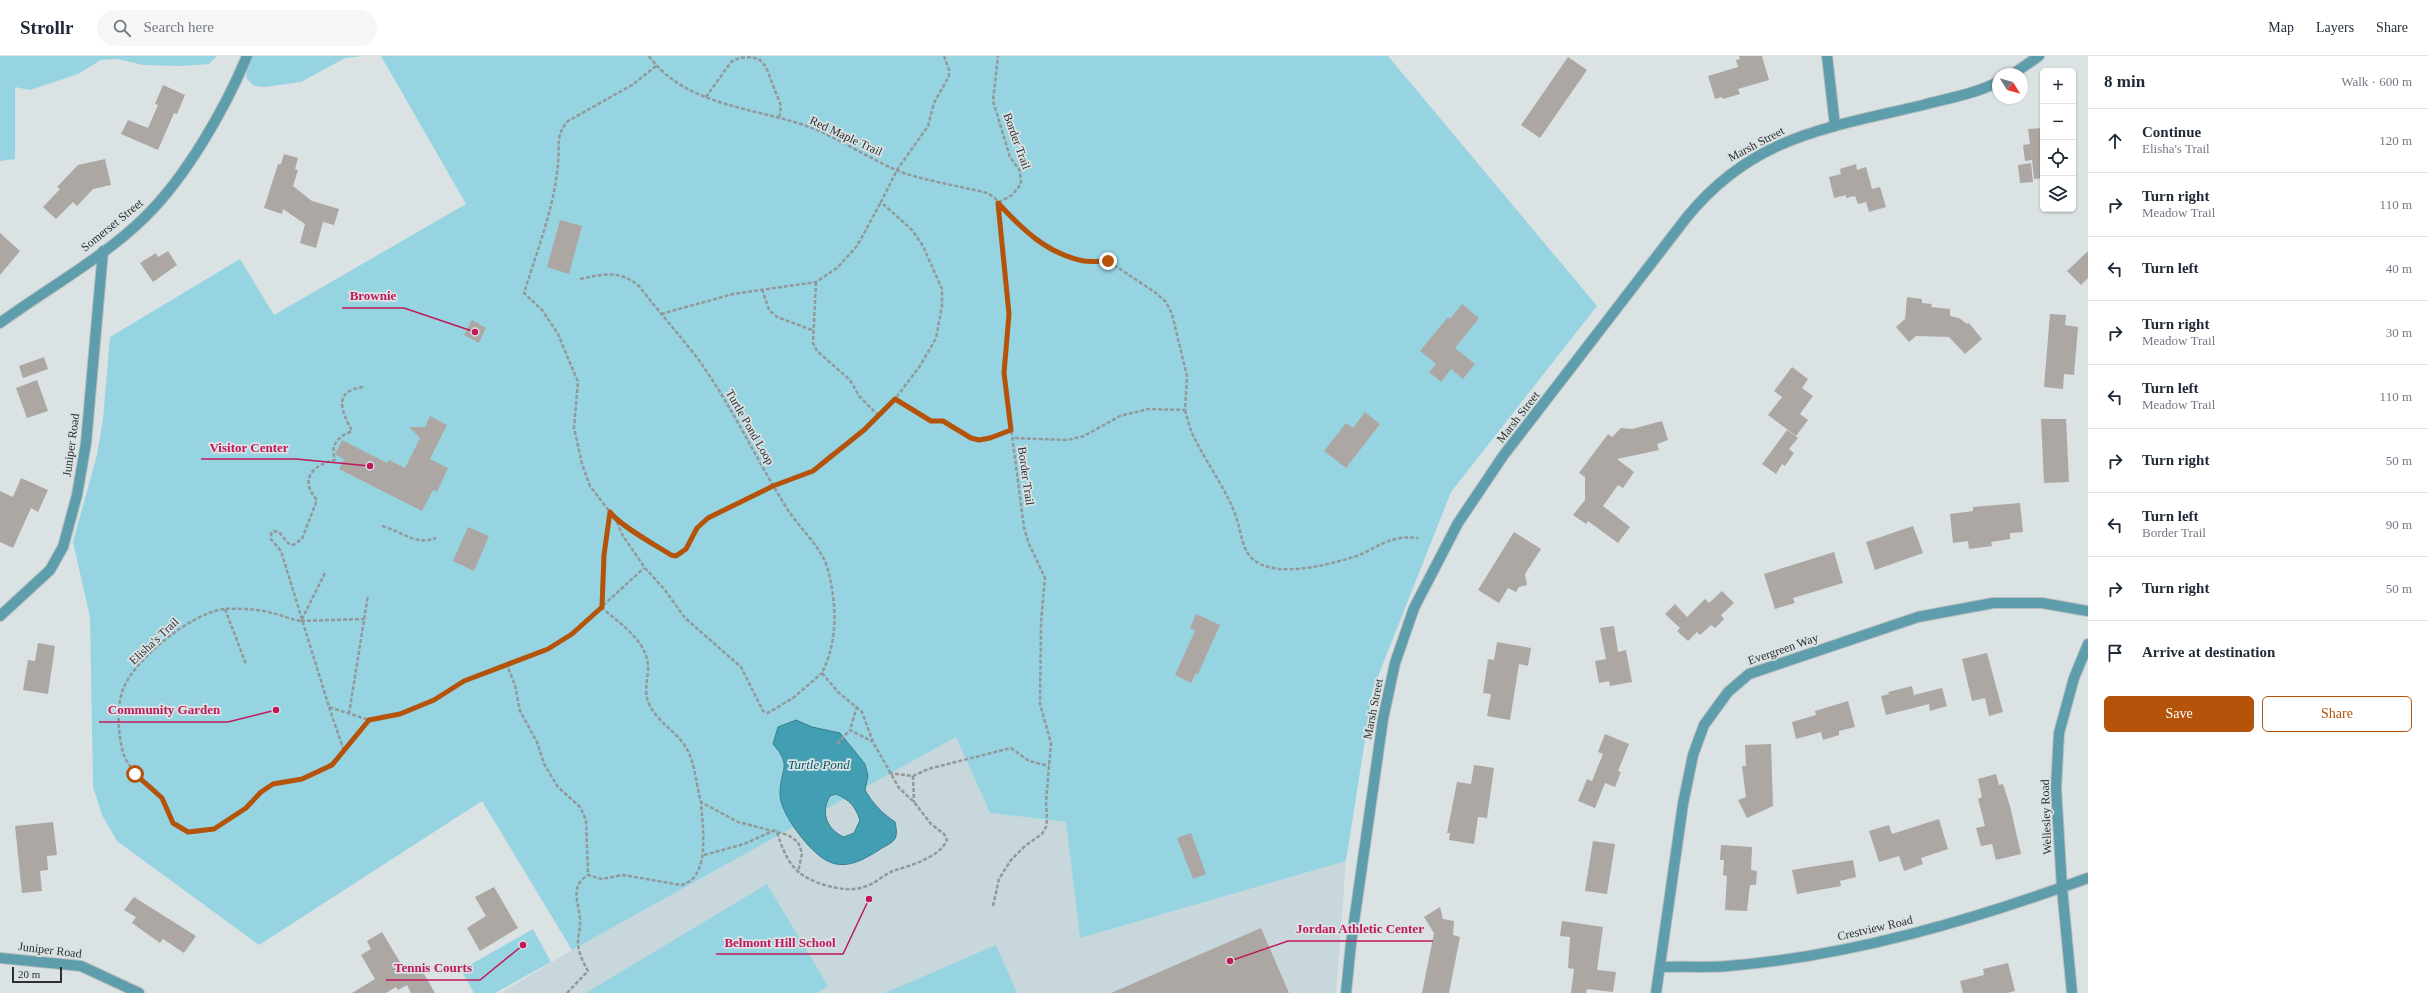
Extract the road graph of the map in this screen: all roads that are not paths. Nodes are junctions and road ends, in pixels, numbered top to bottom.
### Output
1 (247, 56) edge
2 (1828, 56) edge
3 (2039, 56) edge
4 (2022, 68) edge
5 (1992, 84) edge
6 (1835, 126) junction
7 (103, 251) junction
8 (0, 323) edge
9 (2088, 611) edge
10 (0, 616) edge
11 (2088, 644) edge
12 (2088, 878) edge
13 (2062, 888) junction
14 (0, 958) edge
15 (1661, 967) junction
16 (139, 993) edge
17 (1346, 993) edge
18 (1656, 993) edge
19 (2072, 993) edge

1 - 7 street, Somerset Street
2 - 6 street
3 - 4 street
5 - 6 street, Marsh Street
6 - 17 street, Marsh Street
7 - 8 street, Somerset Street
7 - 10 street, Juniper Road
9 - 15 street, Evergreen Way
11 - 13 street, Wellesley Road
12 - 13 street, Crestview Road
13 - 15 street, Crestview Road
13 - 19 street, Wellesley Road
14 - 16 street, Juniper Road
15 - 18 street, Evergreen Way

